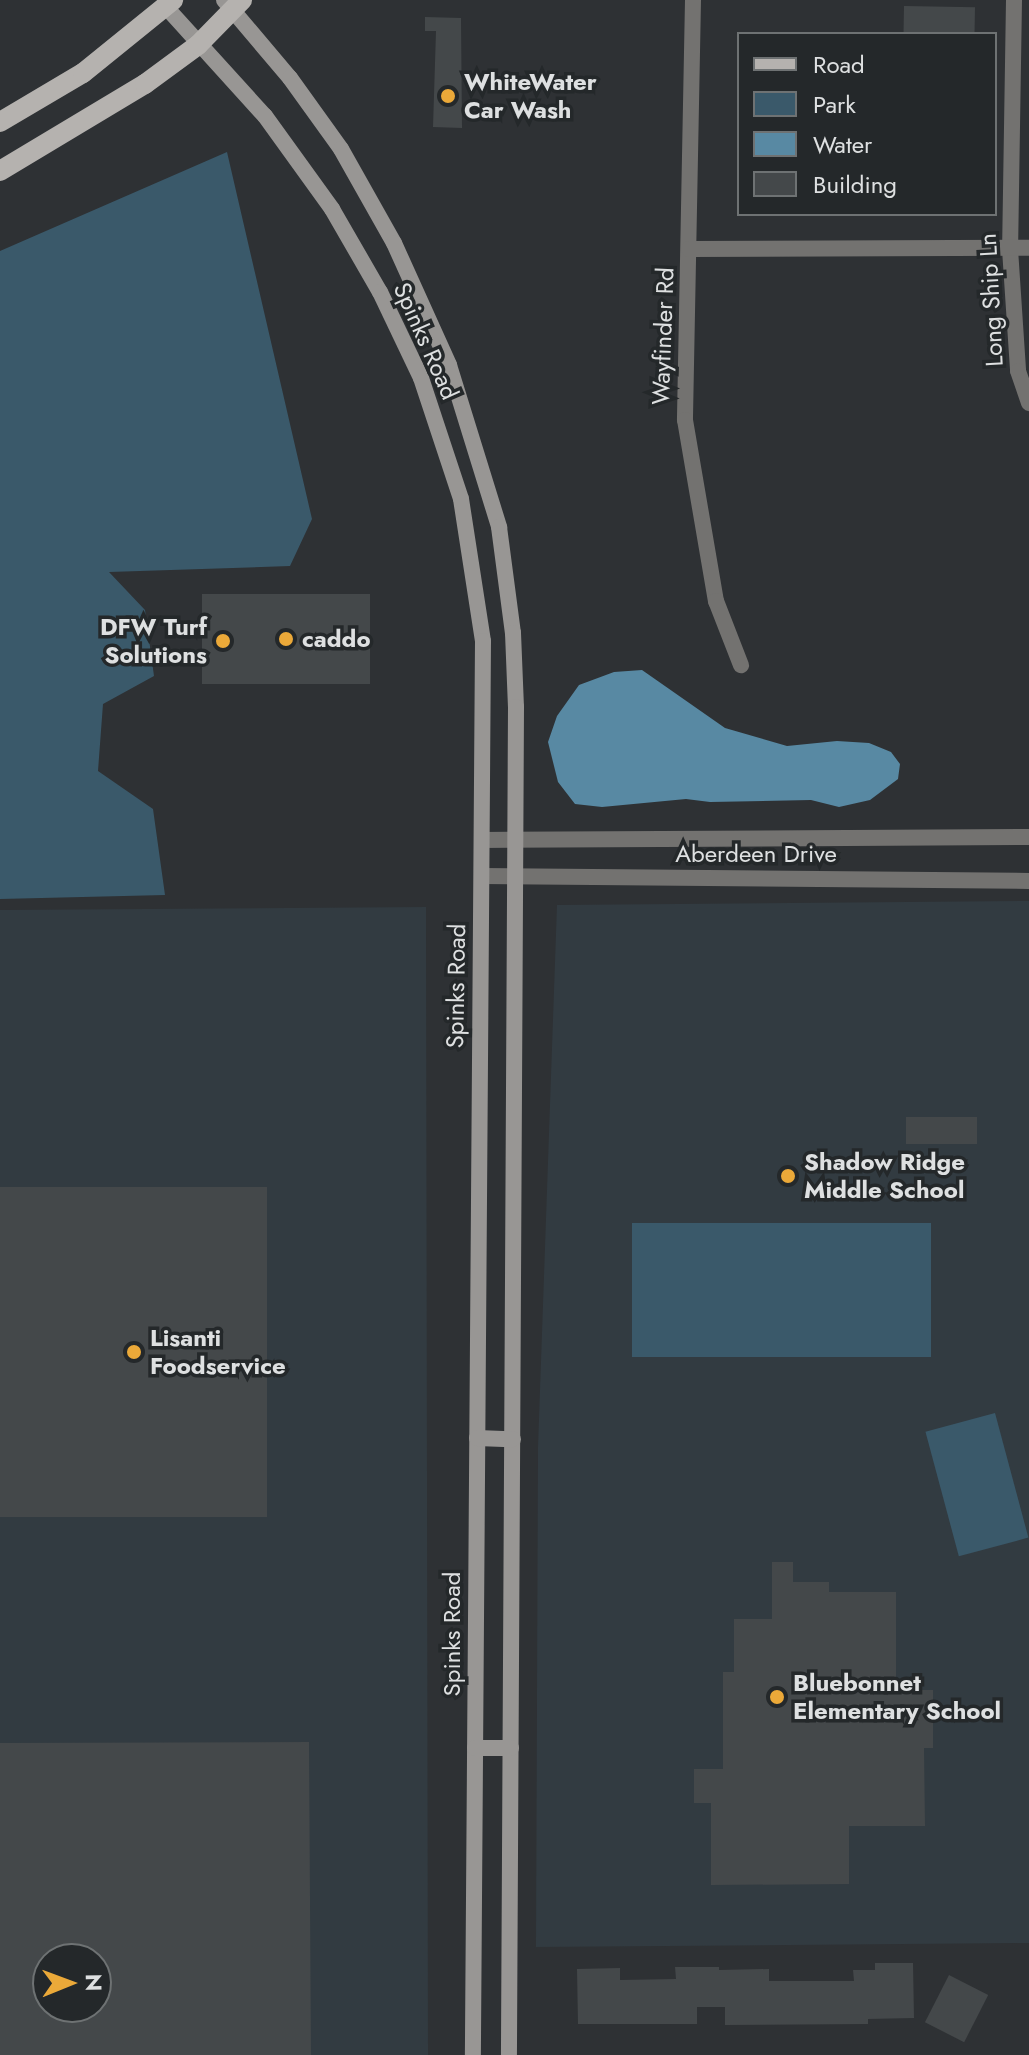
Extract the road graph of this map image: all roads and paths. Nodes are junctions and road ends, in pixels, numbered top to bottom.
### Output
1 (693, 0) edge
2 (1014, 0) edge
3 (166, 2) edge
4 (233, 3) edge
5 (198, 45) junction
6 (0, 122) edge
7 (0, 171) edge
8 (1029, 248) edge
9 (689, 249) junction
10 (1010, 249) junction
11 (449, 365) junction
12 (421, 378) junction
13 (1029, 403) edge
14 (741, 665) dead end
15 (1029, 837) edge
16 (482, 840) junction
17 (516, 840) junction
18 (482, 876) junction
19 (516, 876) junction
20 (1029, 881) edge
21 (477, 1438) junction
22 (513, 1439) junction
23 (475, 1748) junction
24 (511, 1748) junction
25 (473, 2055) edge
26 (509, 2055) edge

1 - 9 street, Wayfinder Rd
2 - 10 street, Long Ship Ln
3 - 5 main road, Spinks Road
3 - 6 main road
4 - 5 main road
4 - 11 main road, Spinks Road
5 - 7 main road
5 - 12 main road, Spinks Road
8 - 10 street
9 - 10 street
9 - 14 street, Wayfinder Rd
10 - 13 street, Long Ship Ln
11 - 12 main road
11 - 17 main road, Spinks Road
12 - 16 main road, Spinks Road
15 - 17 street, Aberdeen Drive
16 - 17 street, Aberdeen Drive
16 - 18 main road, Spinks Road
17 - 19 main road, Spinks Road
18 - 19 street, Aberdeen Drive
18 - 21 main road, Spinks Road
19 - 20 street, Aberdeen Drive
19 - 22 main road, Spinks Road
21 - 22 main road
21 - 23 main road, Spinks Road
22 - 24 main road, Spinks Road
23 - 24 main road
23 - 25 main road, Spinks Road
24 - 26 main road, Spinks Road

